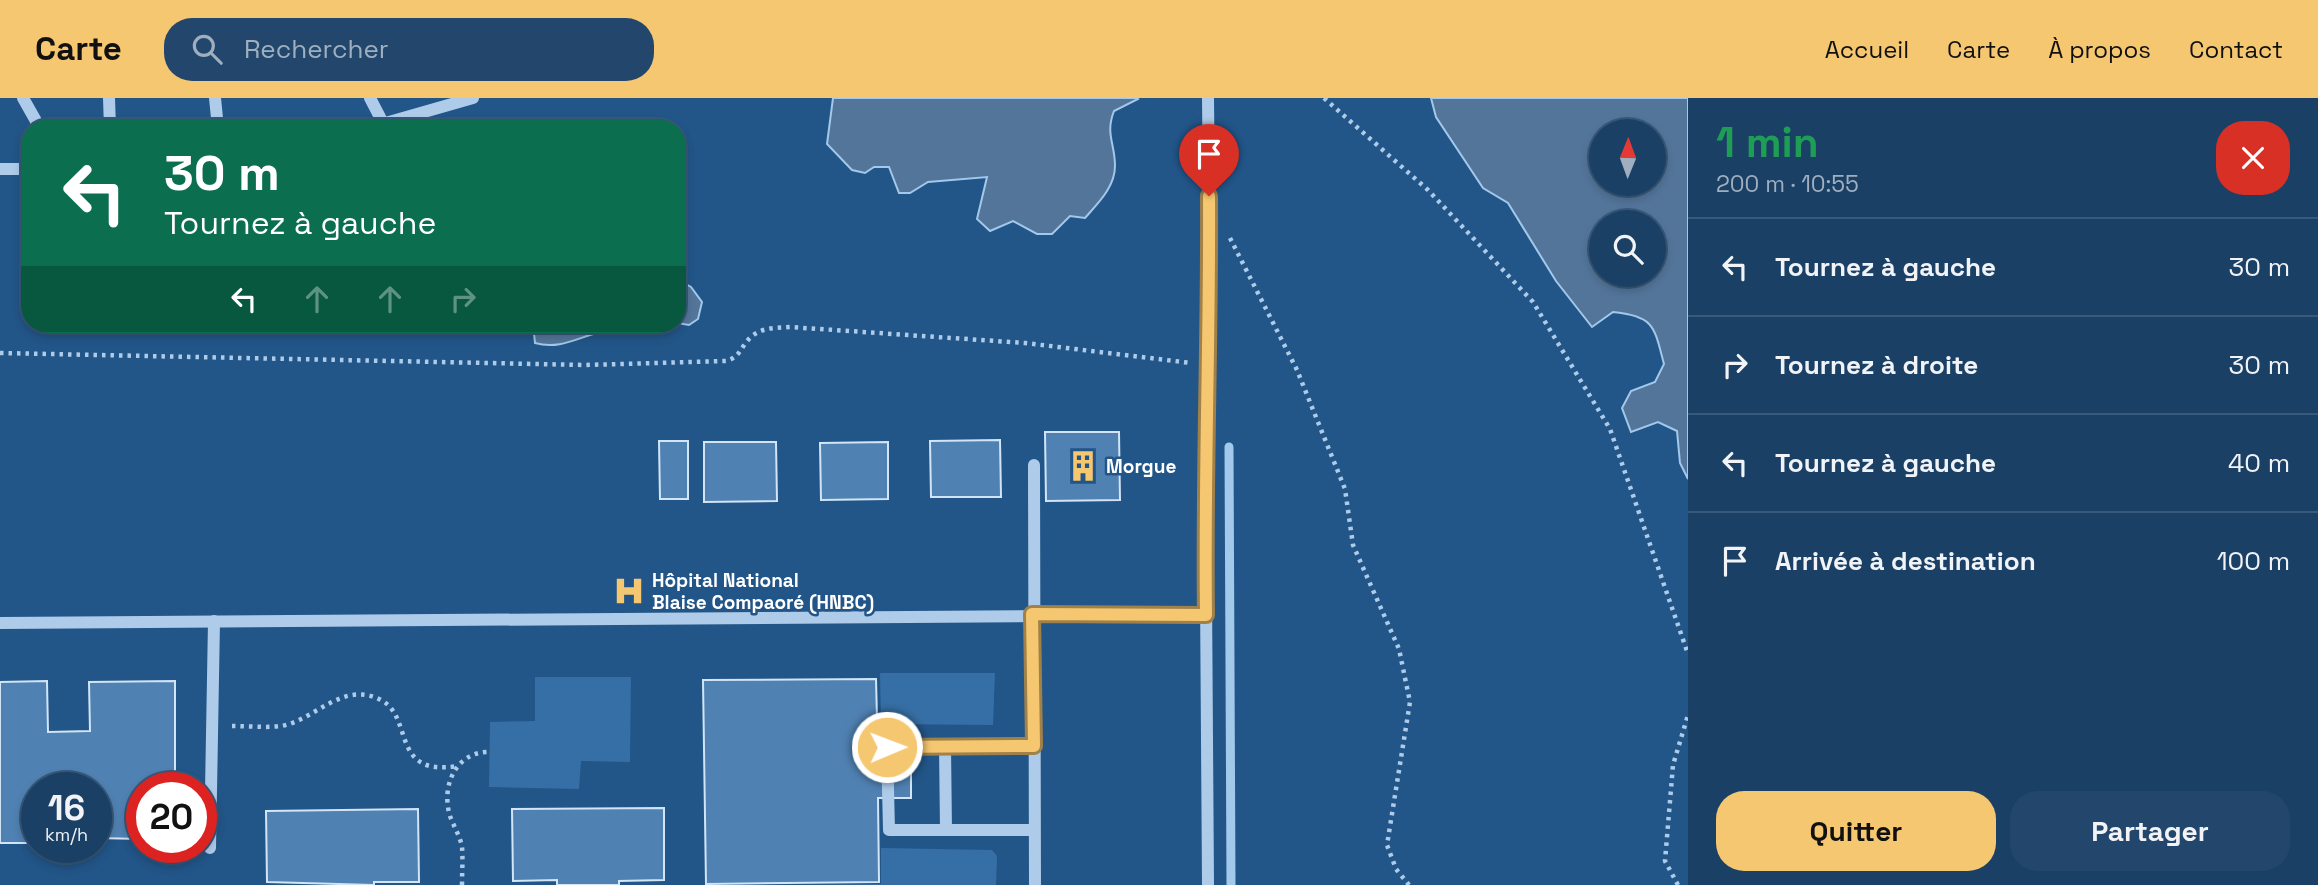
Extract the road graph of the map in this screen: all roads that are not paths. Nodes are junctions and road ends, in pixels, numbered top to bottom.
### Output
1 (23, 98) edge
2 (109, 98) edge
3 (215, 98) edge
4 (370, 98) edge
5 (473, 98) edge
6 (1208, 98) edge
7 (35, 119) edge
8 (110, 119) edge
9 (217, 119) edge
10 (381, 119) edge
11 (397, 119) edge
12 (0, 169) edge
13 (21, 169) edge
14 (1034, 465) dead end
15 (1032, 614) junction
16 (1206, 615) junction
17 (214, 621) junction
18 (0, 623) edge
19 (945, 746) junction
20 (1034, 746) junction
21 (210, 772) edge
22 (946, 830) junction
23 (1034, 830) junction
24 (1035, 885) edge
25 (1208, 885) edge

1 - 7 street
2 - 8 street
3 - 9 street
4 - 10 street
5 - 11 street
6 - 16 street
12 - 13 street
14 - 15 street
15 - 16 street
15 - 17 street
15 - 20 street
16 - 25 street
17 - 18 street
17 - 21 street
19 - 20 street
19 - 22 street
19 - 22 street
20 - 23 street
22 - 23 street
23 - 24 street

